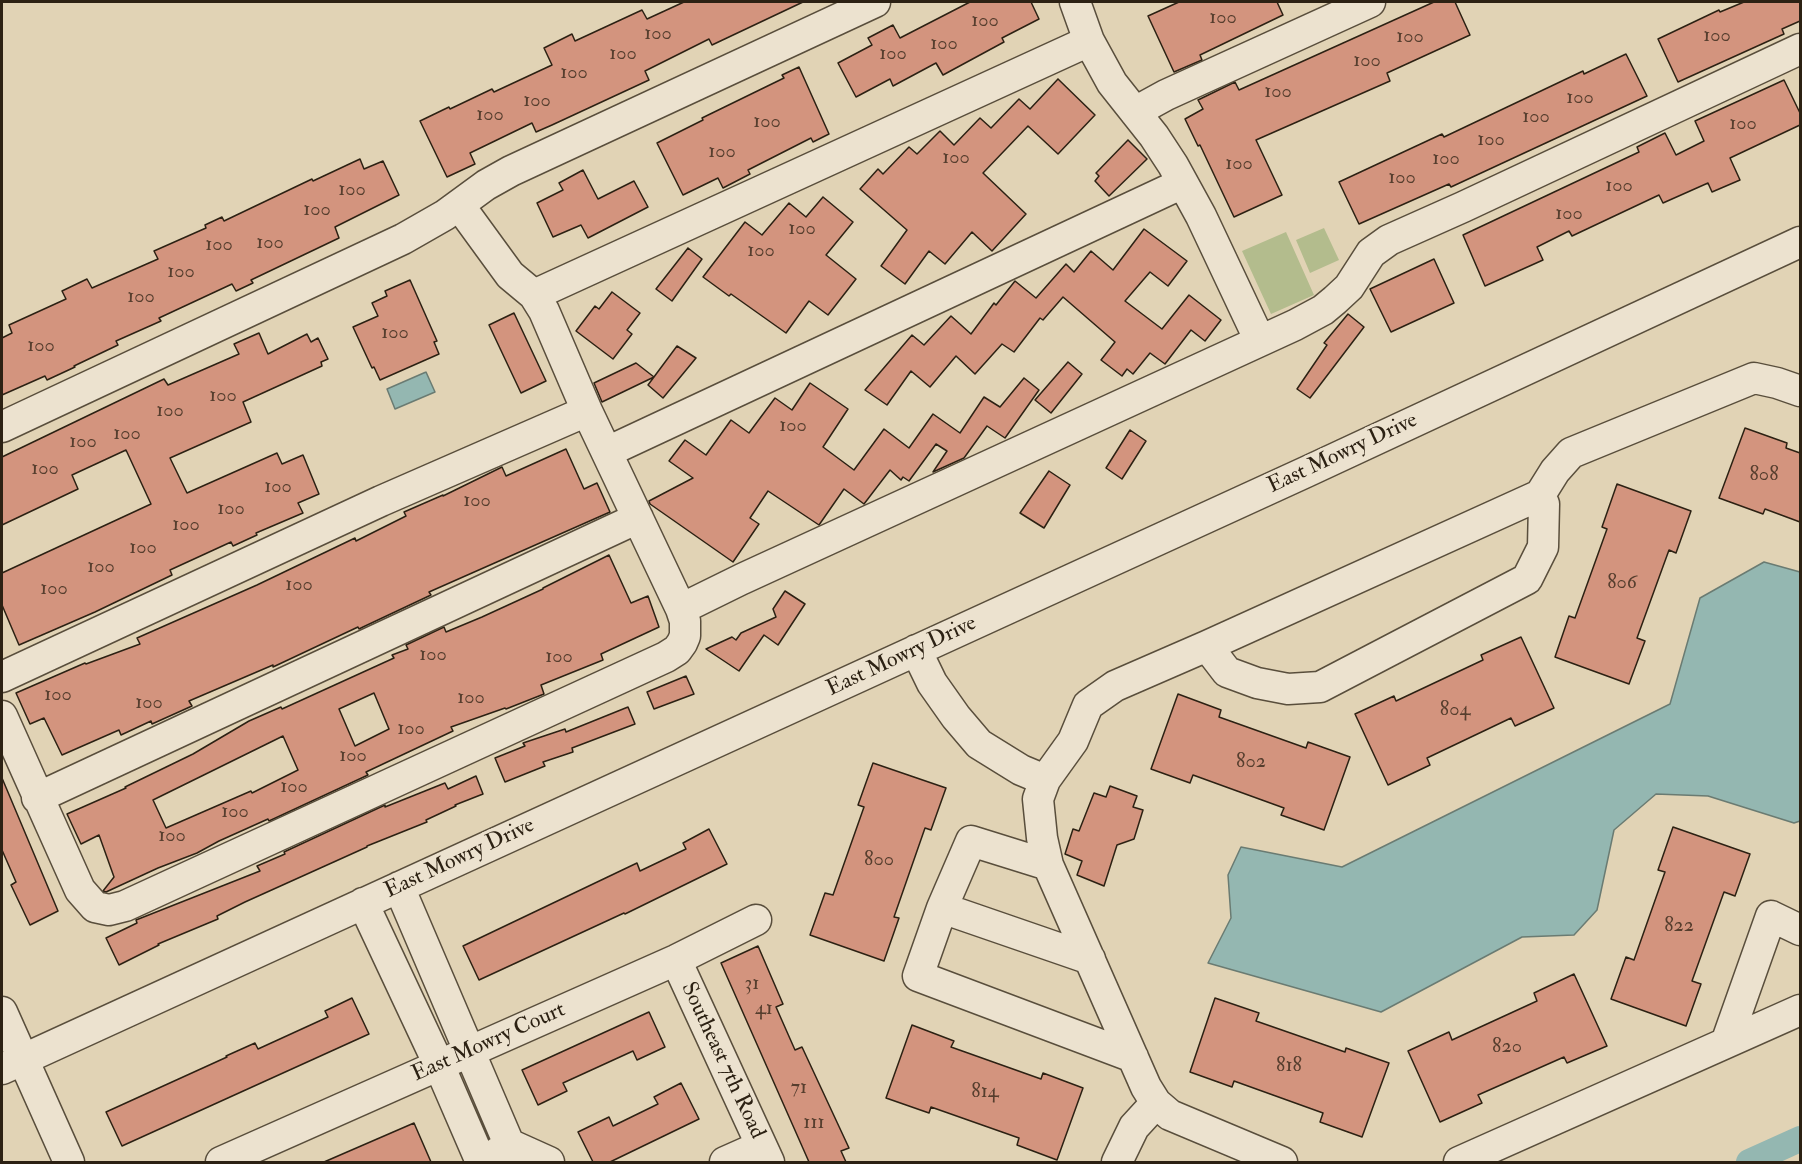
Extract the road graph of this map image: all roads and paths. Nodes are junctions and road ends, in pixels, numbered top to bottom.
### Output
1 (875, 2) edge
2 (1075, 2) edge
3 (1370, 2) edge
4 (1089, 41) junction
5 (1800, 49) edge
6 (1135, 112) junction
7 (1183, 183) junction
8 (459, 205) junction
9 (1800, 242) edge
10 (534, 296) junction
11 (1260, 341) junction
12 (1792, 381) edge
13 (587, 411) junction
14 (2, 428) edge
15 (607, 452) junction
16 (1540, 495) junction
17 (638, 518) junction
18 (681, 609) junction
19 (1207, 646) junction
20 (916, 650) junction
21 (2, 677) edge
22 (2, 716) edge
23 (1045, 780) junction
24 (37, 798) junction
25 (1048, 865) junction
26 (399, 887) junction
27 (363, 903) junction
28 (942, 908) junction
29 (756, 920) dead end
30 (1800, 930) edge
31 (1090, 959) junction
32 (676, 960) junction
33 (1800, 1010) edge
34 (2, 1012) edge
35 (1726, 1043) junction
36 (471, 1052) junction
37 (1133, 1057) junction
38 (12, 1064) edge
39 (439, 1065) junction
40 (1156, 1103) junction
41 (509, 1144) junction
42 (765, 1154) edge
43 (69, 1162) edge
44 (226, 1162) edge
45 (482, 1162) edge
46 (549, 1162) edge
47 (725, 1162) edge
48 (1117, 1162) edge
49 (1282, 1162) edge
50 (1460, 1162) edge

1 - 8 street
2 - 4 street
3 - 6 street
4 - 6 street
4 - 10 street
5 - 11 street
6 - 7 street
7 - 11 street
7 - 15 street
8 - 10 street
8 - 14 street
9 - 20 street, East Mowry Drive
10 - 13 street
11 - 18 street
12 - 16 street
13 - 15 street
13 - 21 street
15 - 17 street
16 - 19 street
16 - 19 street
17 - 18 street
17 - 24 street
18 - 24 street
19 - 23 street
20 - 23 street
20 - 26 street, East Mowry Drive
22 - 24 street
23 - 25 street
25 - 28 street
25 - 31 street
26 - 27 street, East Mowry Drive
26 - 36 street
27 - 38 street, East Mowry Drive
27 - 39 street
28 - 31 street
28 - 37 street
29 - 32 street, East Mowry Court
30 - 35 street
31 - 37 street
32 - 36 street, East Mowry Court
32 - 42 street, Southeast 7th Road
33 - 35 street
34 - 38 street
35 - 50 street
36 - 39 street, East Mowry Court
36 - 41 street
37 - 40 street
38 - 43 street
39 - 44 street, East Mowry Court
39 - 45 street
40 - 48 street
40 - 49 street
41 - 45 street
41 - 46 street
42 - 47 street

